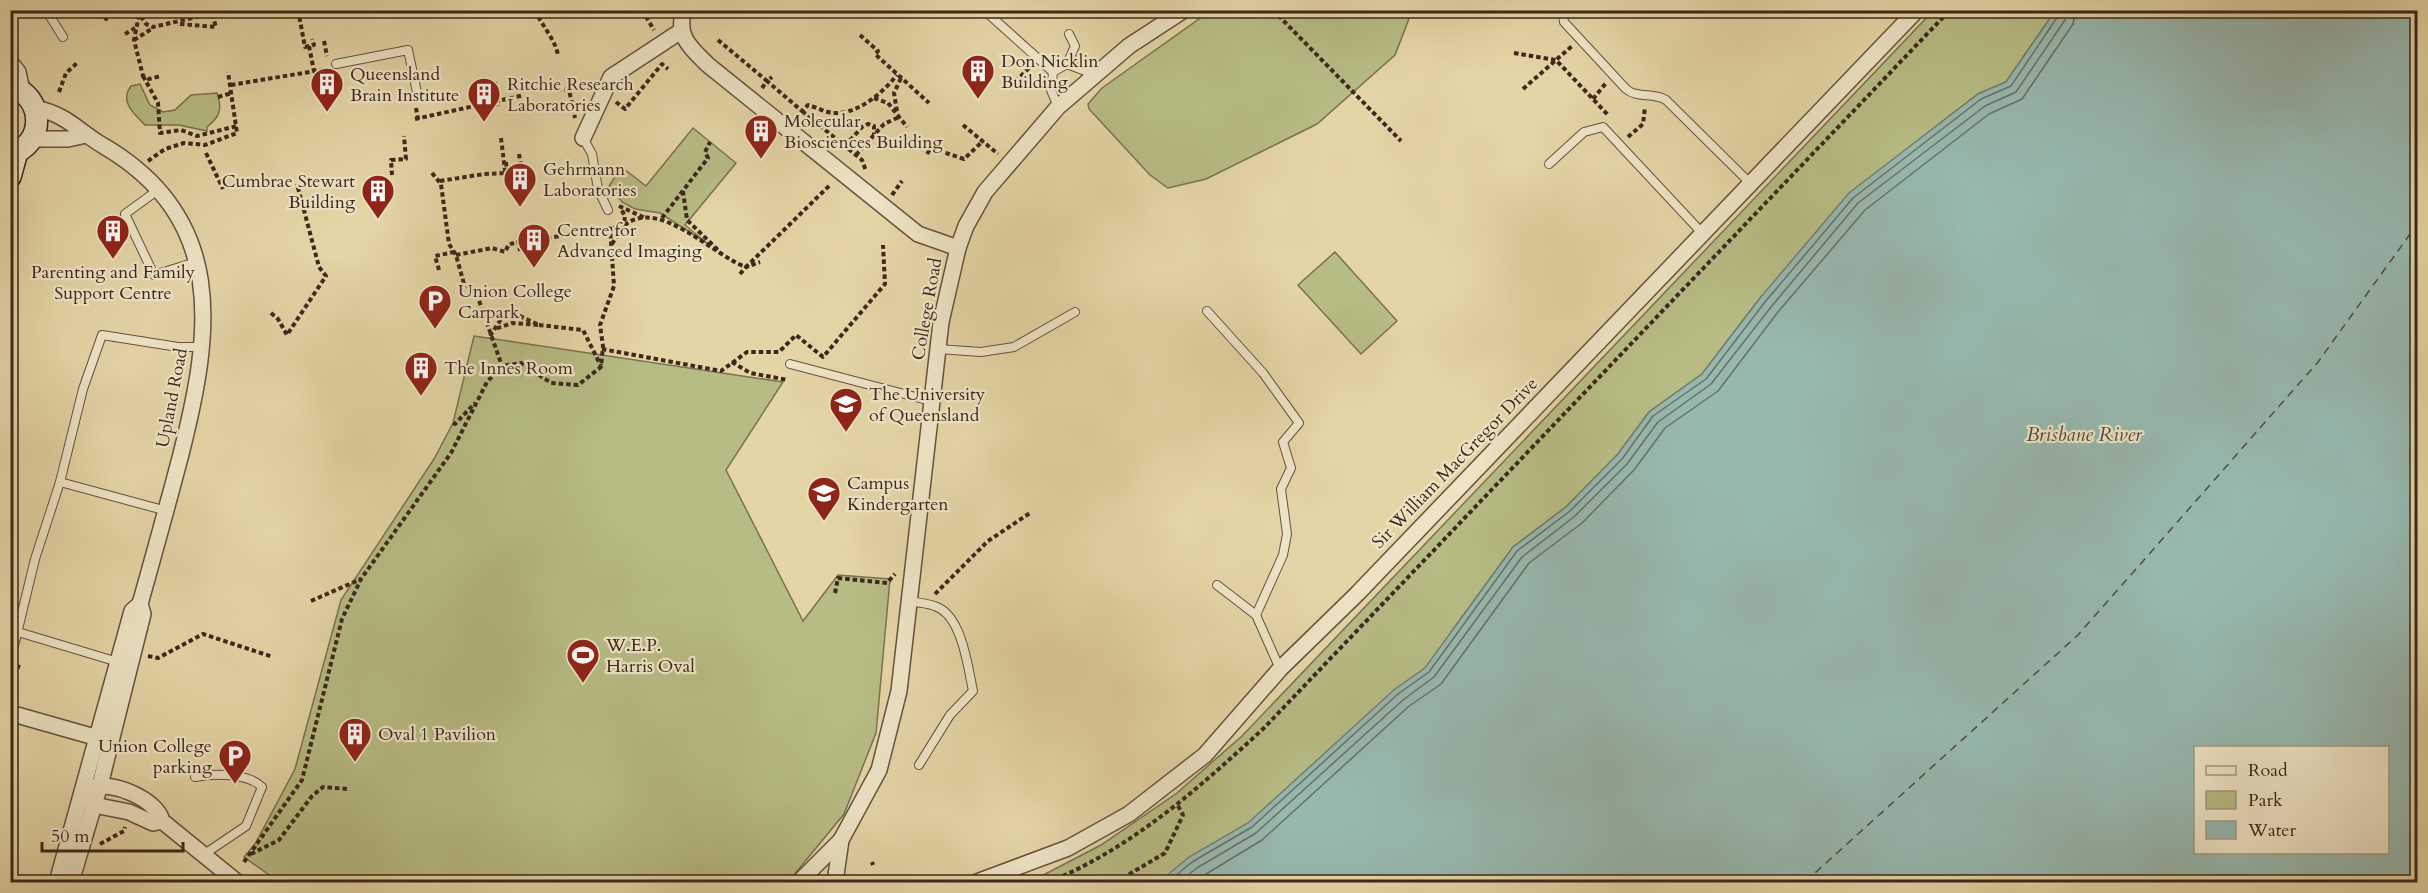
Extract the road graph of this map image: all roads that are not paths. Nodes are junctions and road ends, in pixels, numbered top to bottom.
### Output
1 (46, 10) edge
2 (684, 10) edge
3 (984, 10) edge
4 (1184, 10) edge
5 (1562, 10) edge
6 (1917, 10) edge
7 (681, 31) junction
8 (1069, 34) dead end
9 (63, 37) dead end
10 (10, 62) edge
11 (336, 64) dead end
12 (1067, 64) junction
13 (1053, 72) junction
14 (1093, 74) junction
15 (16, 88) edge
16 (417, 97) dead end
17 (1058, 107) junction
18 (36, 108) junction
19 (86, 135) junction
20 (583, 138) joint
21 (20, 148) edge
22 (1549, 164) dead end
23 (10, 177) edge
24 (1751, 184) junction
25 (158, 190) junction
26 (608, 210) dead end
27 (1703, 234) junction
28 (958, 248) junction
29 (197, 262) junction
30 (1208, 311) dead end
31 (1075, 312) dead end
32 (203, 347) junction
33 (938, 349) junction
34 (790, 364) dead end
35 (931, 401) junction
36 (60, 482) junction
37 (167, 510) junction
38 (1217, 585) dead end
39 (909, 601) junction
40 (140, 604) junction
41 (1256, 615) junction
42 (18, 632) junction
43 (12, 654) dead end
44 (118, 662) junction
45 (1280, 669) junction
46 (10, 713) edge
47 (104, 740) junction
48 (919, 765) dead end
49 (195, 777) dead end
50 (100, 785) junction
51 (82, 792) junction
52 (94, 805) junction
53 (162, 821) junction
54 (840, 840) junction
55 (203, 855) junction
56 (57, 882) edge
57 (71, 882) edge
58 (237, 882) edge
59 (800, 882) edge
60 (835, 882) edge
61 (977, 882) edge

1 - 9 lane
2 - 7 street
3 - 13 lane
4 - 14 street, College Road
5 - 24 lane
6 - 24 street, Sir William MacGregor Drive
7 - 20 street
7 - 28 street
8 - 12 lane
10 - 15 street
11 - 16 lane
12 - 13 lane
12 - 14 lane
13 - 17 lane
14 - 17 street, College Road
15 - 18 main road
17 - 28 street, College Road
18 - 19 street, Upland Road
18 - 21 main road
19 - 21 street
19 - 25 street, Upland Road
20 - 26 lane
21 - 23 main road
22 - 27 lane
24 - 27 street, Sir William MacGregor Drive
25 - 29 street, Upland Road
25 - 29 lane
27 - 45 street, Sir William MacGregor Drive
28 - 33 street, College Road
29 - 32 street, Upland Road
30 - 41 lane
31 - 33 lane
32 - 36 lane
32 - 37 street, Upland Road
33 - 35 street, College Road
34 - 35 lane
35 - 39 street, College Road
36 - 37 lane
36 - 42 lane
37 - 40 street, Upland Road
38 - 41 lane
39 - 48 lane
39 - 54 street, College Road
40 - 44 street, Upland Road
40 - 47 street, Upland Road
41 - 45 lane
42 - 43 lane
42 - 44 lane
44 - 47 street, Upland Road
45 - 61 street, Sir William MacGregor Drive
46 - 47 street
47 - 50 street, Upland Road
47 - 51 street, Upland Road
49 - 55 lane
50 - 51 street
50 - 52 street, Upland Road
50 - 53 street
51 - 52 street
51 - 56 street, Upland Road
52 - 53 street
52 - 57 street, Upland Road
53 - 55 street
54 - 59 street, College Road
54 - 60 street, College Road
55 - 58 street

